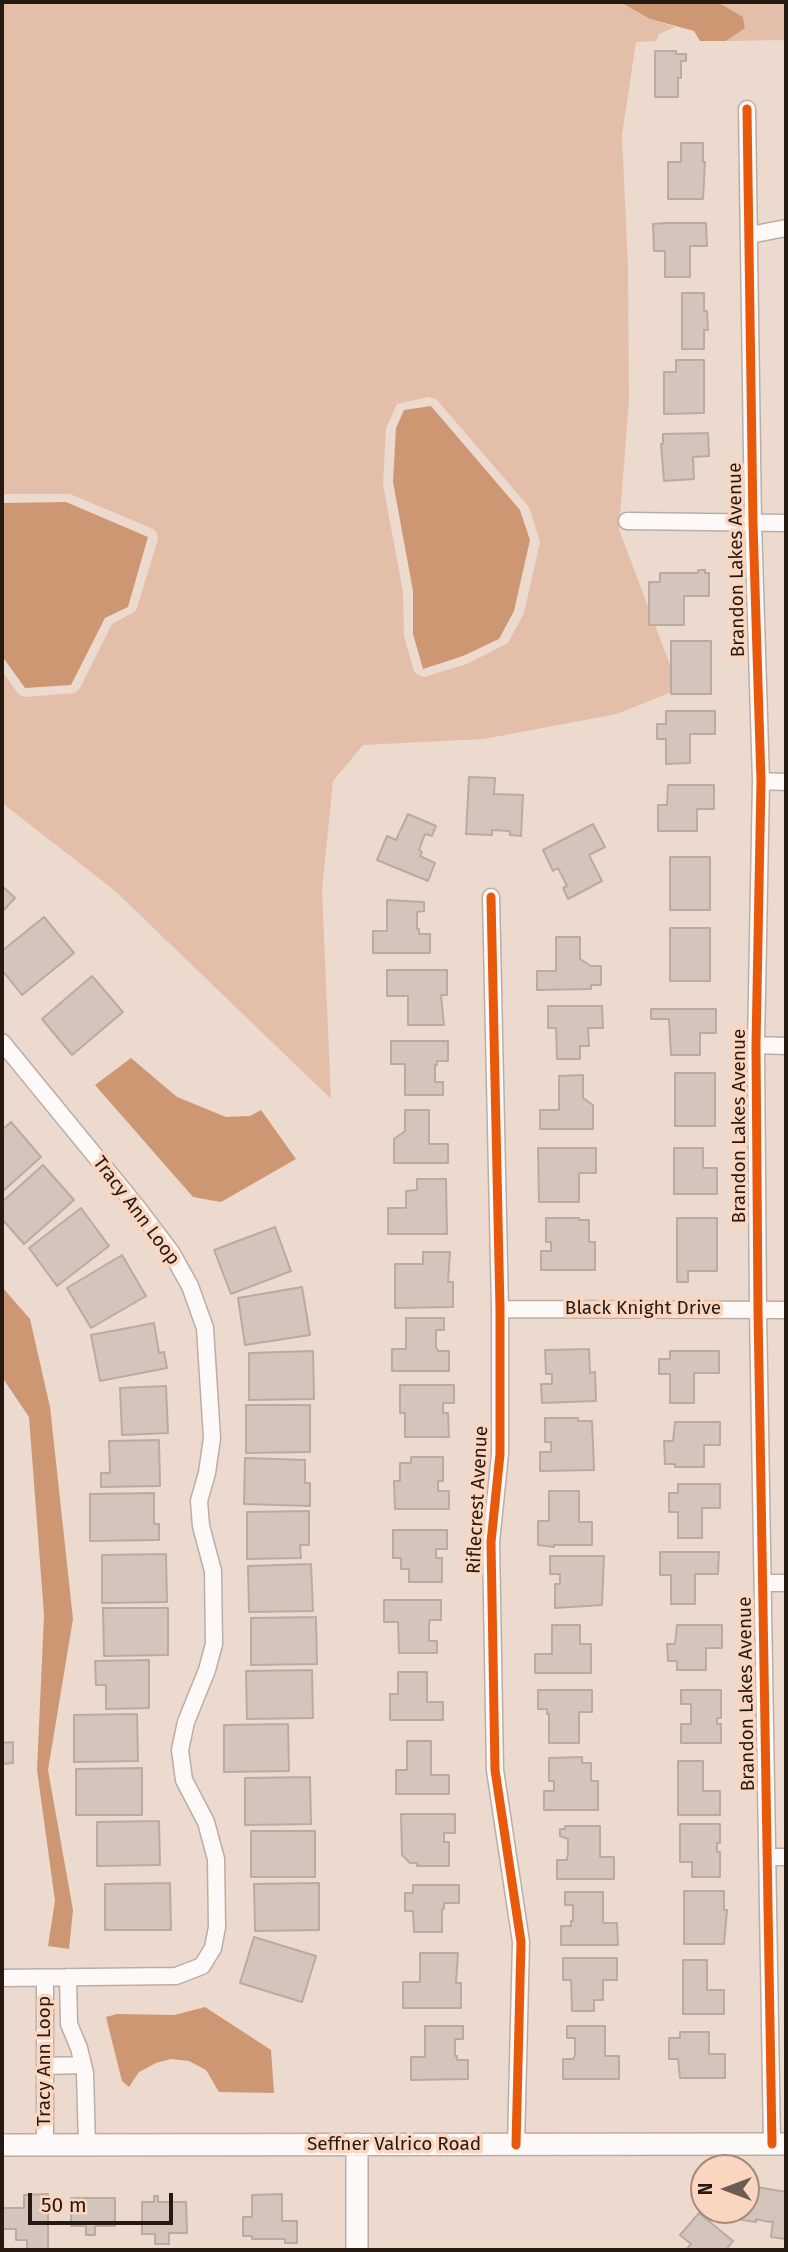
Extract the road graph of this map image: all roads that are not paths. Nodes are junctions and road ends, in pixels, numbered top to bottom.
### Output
1 (747, 108) dead end
2 (786, 228) edge
3 (750, 235) junction
4 (627, 521) dead end
5 (753, 523) junction
6 (786, 523) edge
7 (761, 781) junction
8 (786, 782) edge
9 (491, 897) dead end
10 (2, 1042) edge
11 (756, 1045) junction
12 (786, 1046) edge
13 (500, 1309) junction
14 (758, 1310) junction
15 (786, 1310) edge
16 (763, 1583) junction
17 (786, 1583) edge
18 (767, 1857) junction
19 (786, 1857) edge
20 (68, 1977) junction
21 (2, 1978) edge
22 (45, 1978) junction
23 (83, 2065) junction
24 (45, 2066) junction
25 (357, 2144) junction
26 (779, 2144) edge
27 (2, 2145) edge
28 (45, 2145) junction
29 (87, 2145) junction
30 (516, 2145) junction
31 (358, 2250) edge

1 - 3 street, Brandon Lakes Avenue
2 - 3 street
3 - 5 street, Brandon Lakes Avenue
4 - 5 street
5 - 6 street
5 - 7 street, Brandon Lakes Avenue
7 - 8 street
7 - 11 street, Brandon Lakes Avenue
9 - 13 street, Riflecrest Avenue
10 - 20 street, Tracy Ann Loop
11 - 12 street
11 - 14 street, Brandon Lakes Avenue
13 - 14 street, Black Knight Drive
13 - 30 street, Riflecrest Avenue
14 - 15 street, Black Knight Drive
14 - 16 street, Brandon Lakes Avenue
16 - 17 street
16 - 18 street, Brandon Lakes Avenue
18 - 19 street
18 - 26 street, Brandon Lakes Avenue
20 - 22 street, Tracy Ann Loop
20 - 23 street, Tracy Ann Loop
21 - 22 street, Tracy Ann Loop
22 - 24 street, Tracy Ann Loop
23 - 24 street
23 - 29 street, Tracy Ann Loop
24 - 28 street, Tracy Ann Loop
25 - 29 street, Seffner Valrico Road
25 - 30 street, Seffner Valrico Road
25 - 31 street
26 - 30 street, Seffner Valrico Road
27 - 28 street, Seffner Valrico Road
28 - 29 street, Seffner Valrico Road

